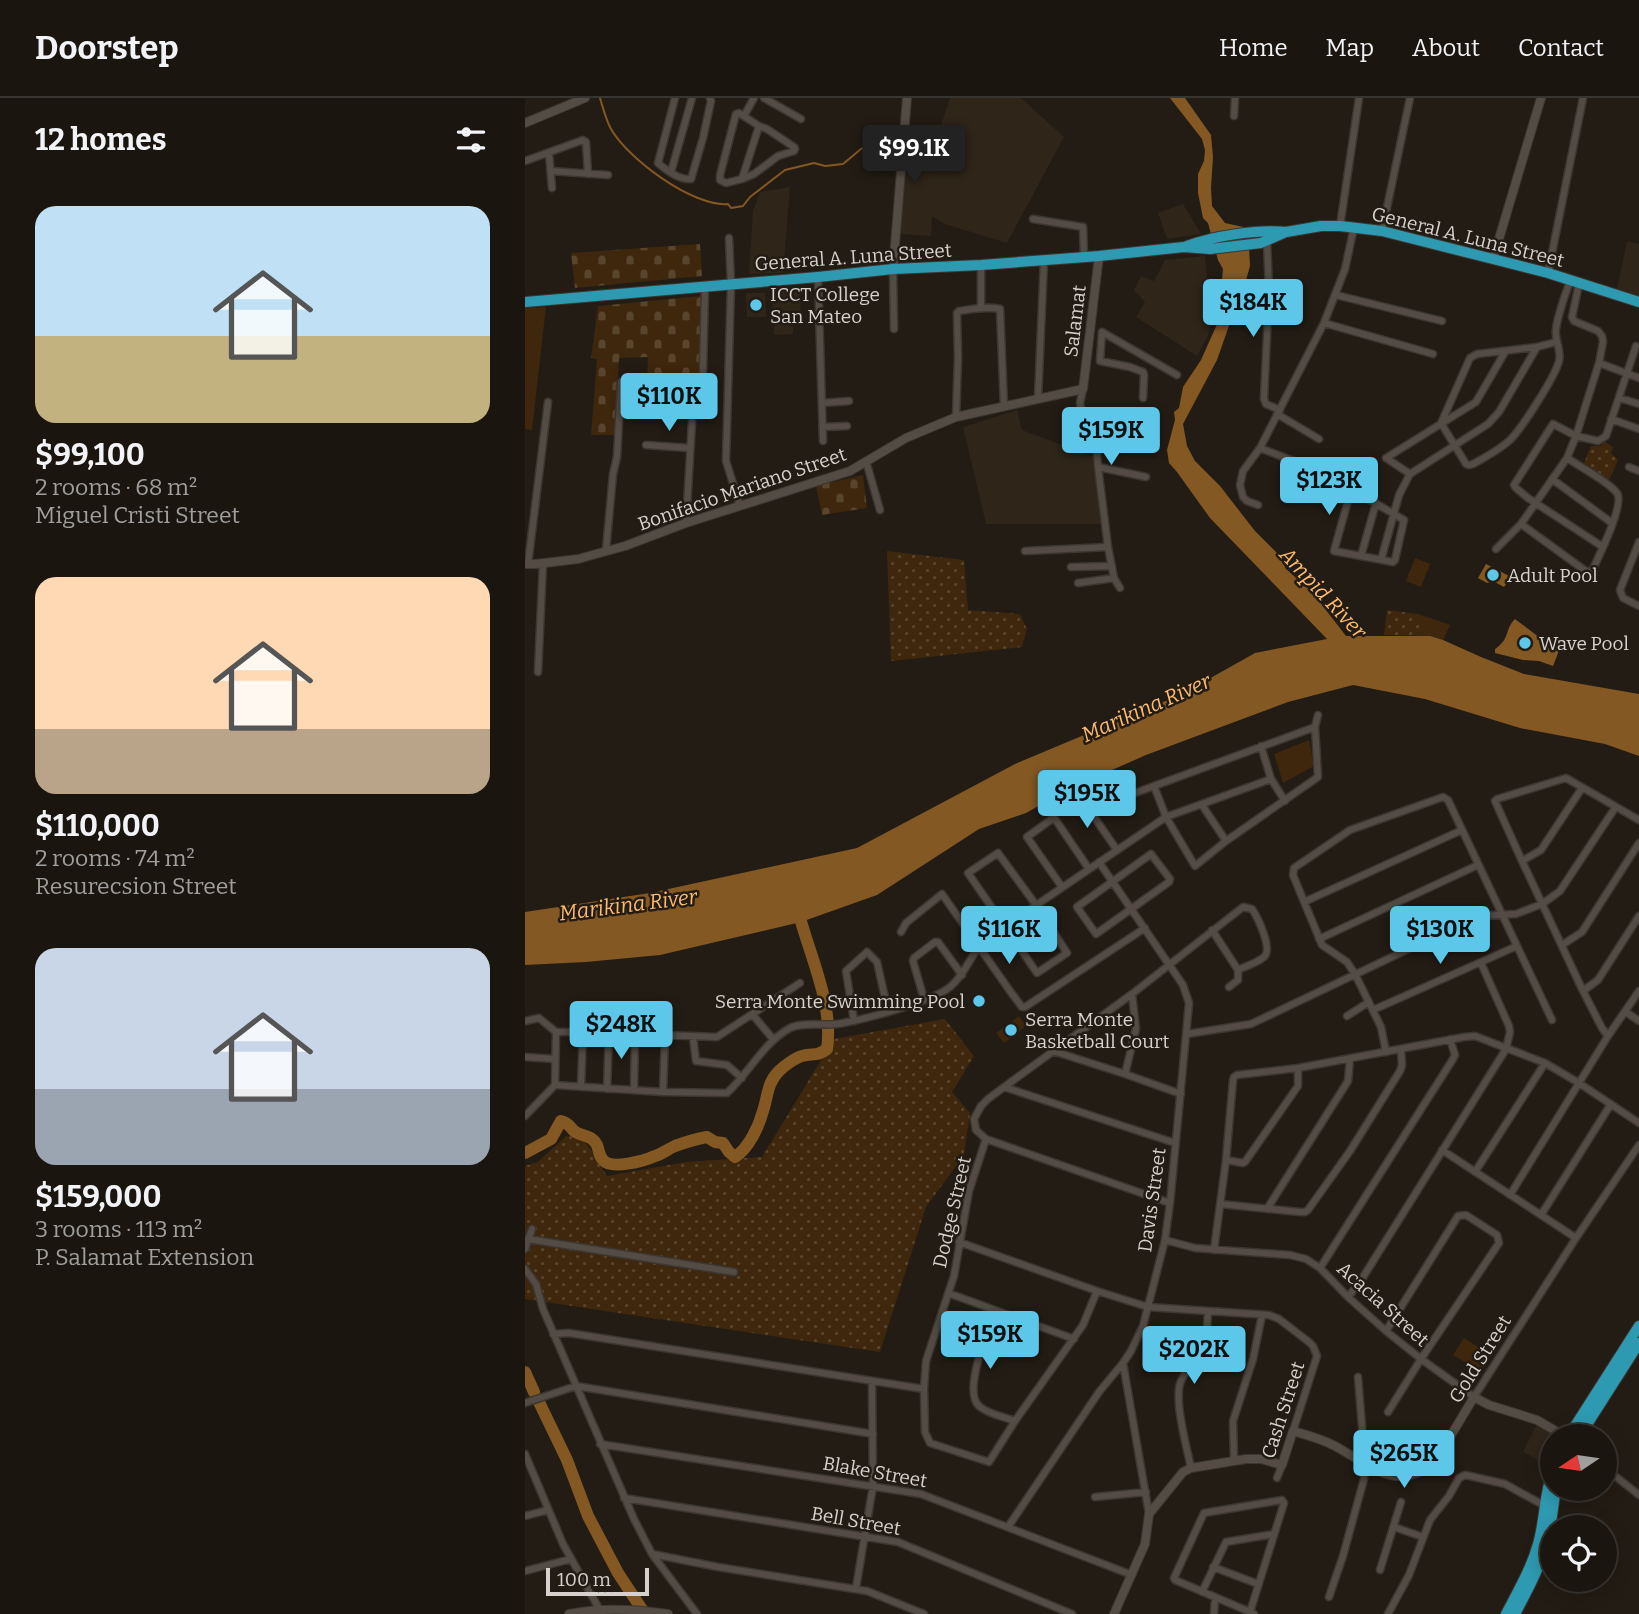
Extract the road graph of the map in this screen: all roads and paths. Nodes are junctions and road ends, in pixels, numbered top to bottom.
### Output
1 (675, 98) edge
2 (692, 98) edge
3 (710, 98) edge
4 (754, 98) edge
5 (764, 98) edge
6 (907, 98) edge
7 (1235, 98) edge
8 (1359, 98) edge
9 (1410, 98) edge
10 (1541, 98) edge
11 (1583, 98) edge
12 (583, 99) edge
13 (744, 116) junction
14 (1234, 116) dead end
15 (801, 119) dead end
16 (525, 123) edge
17 (759, 126) junction
18 (549, 153) junction
19 (525, 162) edge
20 (551, 171) junction
21 (671, 172) junction
22 (588, 174) junction
23 (608, 175) dead end
24 (742, 178) junction
25 (552, 188) dead end
26 (1033, 219) dead end
27 (1340, 226) junction
28 (1354, 227) junction
29 (1382, 231) junction
30 (729, 237) dead end
31 (1263, 239) junction
32 (1099, 256) junction
33 (1084, 257) junction
34 (1493, 259) junction
35 (1044, 260) junction
36 (981, 265) junction
37 (893, 269) junction
38 (1548, 273) junction
39 (818, 277) junction
40 (1574, 282) junction
41 (731, 284) junction
42 (705, 287) junction
43 (1336, 295) junction
44 (525, 302) edge
45 (1639, 302) edge
46 (981, 308) junction
47 (1441, 321) dead end
48 (1324, 323) junction
49 (894, 329) dead end
50 (1090, 329) junction
51 (1102, 332) junction
52 (1556, 342) junction
53 (1636, 346) dead end
54 (1537, 347) junction
55 (1505, 352) junction
56 (1433, 354) dead end
57 (1599, 363) junction
58 (1627, 373) junction
59 (1177, 375) dead end
60 (1639, 378) edge
61 (621, 382) dead end
62 (1083, 389) junction
63 (1038, 398) junction
64 (1143, 398) dead end
65 (1619, 398) junction
66 (849, 401) dead end
67 (548, 402) dead end
68 (822, 403) junction
69 (1639, 404) edge
70 (1004, 407) junction
71 (702, 410) dead end
72 (1279, 412) junction
73 (956, 417) junction
74 (1611, 419) junction
75 (692, 422) dead end
76 (1441, 423) junction
77 (846, 426) dead end
78 (823, 427) junction
79 (1639, 429) edge
80 (1576, 436) junction
81 (1319, 439) dead end
82 (823, 441) dead end
83 (646, 445) dead end
84 (1455, 445) junction
85 (689, 448) junction
86 (1260, 448) junction
87 (1567, 458) junction
88 (866, 461) junction
89 (1304, 465) dead end
90 (1098, 467) junction
91 (1629, 467) dead end
92 (1639, 471) edge
93 (1411, 474) junction
94 (1146, 477) dead end
95 (1552, 479) junction
96 (1535, 501) junction
97 (1376, 503) junction
98 (1258, 505) dead end
99 (740, 506) junction
100 (880, 510) dead end
101 (1394, 513) junction
102 (686, 523) junction
103 (1612, 523) junction
104 (1521, 524) junction
105 (1639, 542) edge
106 (1108, 547) junction
107 (1604, 547) junction
108 (1496, 549) dead end
109 (606, 550) junction
110 (1025, 551) dead end
111 (1361, 556) junction
112 (1381, 560) junction
113 (543, 563) junction
114 (526, 564) edge
115 (1112, 566) junction
116 (1071, 567) dead end
117 (1114, 578) junction
118 (1078, 583) dead end
119 (1120, 588) dead end
120 (1639, 606) edge
121 (538, 672) dead end
122 (1318, 715) dead end
123 (1315, 727) junction
124 (1261, 746) junction
125 (1271, 779) junction
126 (1154, 786) junction
127 (1582, 788) junction
128 (1285, 801) junction
129 (1202, 805) junction
130 (1615, 808) junction
131 (1166, 817) junction
132 (1639, 820) edge
133 (1462, 830) junction
134 (1226, 841) junction
135 (1639, 843) edge
136 (1117, 850) junction
137 (1522, 861) junction
138 (1099, 862) junction
139 (1478, 865) junction
140 (1089, 869) junction
141 (1113, 881) junction
142 (1062, 887) junction
143 (1304, 902) junction
144 (1542, 904) junction
145 (1036, 905) junction
146 (1132, 909) junction
147 (1502, 915) junction
148 (1639, 916) edge
149 (1005, 926) junction
150 (1145, 928) junction
151 (1212, 930) junction
152 (901, 932) dead end
153 (1319, 939) junction
154 (979, 945) junction
155 (1562, 945) junction
156 (1517, 946) junction
157 (1481, 963) junction
158 (1169, 965) junction
159 (1238, 970) junction
160 (1355, 974) junction
161 (962, 975) junction
162 (800, 983) dead end
163 (1229, 987) dead end
164 (1583, 991) junction
165 (1639, 991) edge
166 (1132, 994) junction
167 (924, 999) junction
168 (1369, 1002) junction
169 (1373, 1010) junction
170 (888, 1011) junction
171 (1626, 1012) junction
172 (752, 1014) junction
173 (1347, 1016) dead end
174 (1552, 1020) dead end
175 (525, 1021) edge
176 (854, 1021) junction
177 (1639, 1021) edge
178 (556, 1032) junction
179 (583, 1032) junction
180 (609, 1033) junction
181 (1187, 1034) junction
182 (635, 1035) junction
183 (665, 1036) junction
184 (1608, 1036) junction
185 (693, 1037) junction
186 (773, 1039) junction
187 (1450, 1039) junction
188 (1401, 1049) junction
189 (1506, 1049) junction
190 (1053, 1051) junction
191 (1386, 1052) junction
192 (525, 1057) edge
193 (555, 1059) junction
194 (1350, 1059) junction
195 (1545, 1063) junction
196 (1298, 1068) junction
197 (1125, 1074) junction
198 (742, 1078) junction
199 (1579, 1083) junction
200 (555, 1085) junction
201 (581, 1087) junction
202 (1004, 1087) junction
203 (607, 1089) junction
204 (634, 1090) junction
205 (663, 1092) junction
206 (1181, 1094) junction
207 (1611, 1104) junction
208 (525, 1115) edge
209 (1639, 1123) edge
210 (986, 1139) junction
211 (1175, 1143) junction
212 (1639, 1145) edge
213 (1442, 1150) junction
214 (1226, 1160) junction
215 (1475, 1172) junction
216 (1510, 1195) junction
217 (1170, 1203) junction
218 (1220, 1204) junction
219 (1267, 1209) junction
220 (1541, 1215) junction
221 (532, 1229) dead end
222 (1576, 1238) junction
223 (528, 1239) junction
224 (1165, 1240) junction
225 (960, 1242) junction
226 (525, 1249) edge
227 (1214, 1250) junction
228 (1320, 1268) junction
229 (525, 1269) edge
230 (734, 1272) dead end
231 (1097, 1291) junction
232 (948, 1293) junction
233 (1348, 1297) junction
234 (1148, 1307) junction
235 (996, 1311) junction
236 (1208, 1312) junction
237 (1262, 1315) junction
238 (1639, 1326) edge
239 (1386, 1331) junction
240 (553, 1334) junction
241 (1074, 1339) junction
242 (1639, 1343) edge
243 (1421, 1359) junction
244 (1123, 1363) junction
245 (1358, 1377) dead end
246 (872, 1381) junction
247 (576, 1386) junction
248 (924, 1390) junction
249 (1474, 1396) junction
250 (525, 1403) edge
251 (1388, 1412) dead end
252 (1015, 1421) junction
253 (1544, 1424) edge
254 (1575, 1424) edge
255 (1587, 1424) edge
256 (1293, 1431) junction
257 (873, 1434) junction
258 (600, 1444) junction
259 (525, 1454) edge
260 (1234, 1460) junction
261 (527, 1463) edge
262 (1365, 1464) junction
263 (1282, 1465) junction
264 (1191, 1468) junction
265 (1277, 1478) dead end
266 (1617, 1478) edge
267 (873, 1486) junction
268 (1146, 1492) junction
269 (1639, 1495) edge
270 (1095, 1497) dead end
271 (624, 1498) junction
272 (1401, 1502) dead end
273 (1545, 1502) edge
274 (1554, 1502) edge
275 (1545, 1506) junction
276 (548, 1510) junction
277 (1149, 1514) junction
278 (525, 1516) edge
279 (1008, 1527) junction
280 (1394, 1527) junction
281 (1274, 1534) junction
282 (1423, 1536) junction
283 (864, 1537) junction
284 (652, 1554) junction
285 (571, 1559) junction
286 (1213, 1567) junction
287 (1380, 1570) dead end
288 (525, 1571) edge
289 (1132, 1575) junction
290 (1258, 1584) junction
291 (856, 1588) junction
292 (1202, 1592) junction
293 (1329, 1597) dead end
294 (1215, 1598) junction
295 (601, 1611) edge
296 (1252, 1613) edge
297 (569, 1614) edge
298 (669, 1614) edge
299 (697, 1614) edge
300 (924, 1614) edge
301 (1072, 1614) edge
302 (1114, 1614) edge
303 (1214, 1614) edge
304 (1388, 1614) edge
305 (1506, 1614) edge
306 (1515, 1614) edge

1 - 21 street
2 - 21 street
3 - 21 street
4 - 13 street
5 - 15 street
6 - 37 street
7 - 14 street
8 - 27 street
9 - 29 street
10 - 34 street
11 - 38 street
12 - 16 street
13 - 17 street
13 - 24 street
17 - 24 street
17 - 24 street
18 - 19 street
18 - 20 street
18 - 22 street
20 - 22 street
20 - 25 street
22 - 23 street
26 - 33 street
27 - 28 main road, General A. Luna Street
27 - 31 main road, General A. Luna Street
28 - 29 main road, General A. Luna Street
28 - 43 street
29 - 34 main road, General A. Luna Street
30 - 41 street
31 - 32 main road, General A. Luna Street
31 - 72 street
32 - 33 main road, General A. Luna Street
32 - 50 street, Salamat
33 - 35 main road, General A. Luna Street
34 - 38 main road, General A. Luna Street
35 - 36 main road, General A. Luna Street
35 - 63 street
36 - 37 main road, General A. Luna Street
36 - 46 street
37 - 39 main road, General A. Luna Street
37 - 49 street
38 - 40 main road, General A. Luna Street
39 - 41 main road, General A. Luna Street
39 - 68 street
40 - 45 main road, General A. Luna Street
40 - 52 street
40 - 57 street
41 - 42 main road, General A. Luna Street
41 - 99 street
42 - 44 main road, General A. Luna Street
42 - 71 street
43 - 47 street
43 - 48 street
46 - 70 street
46 - 73 street
48 - 56 street
48 - 72 street
50 - 51 street
50 - 62 street, Salamat
51 - 59 street
51 - 64 street
52 - 54 street
52 - 84 street
53 - 58 street
54 - 55 street
54 - 84 street
55 - 76 street
55 - 76 street
57 - 58 street
57 - 80 street
58 - 60 street
58 - 65 street
61 - 109 street
62 - 63 street, Bonifacio Mariano Street
62 - 90 street
63 - 70 street, Bonifacio Mariano Street
65 - 69 street
65 - 74 street
66 - 68 street
67 - 114 street
68 - 78 street
70 - 73 street, Bonifacio Mariano Street
72 - 81 street
72 - 86 street
73 - 88 street, Bonifacio Mariano Street
74 - 79 street
74 - 80 street
75 - 85 street
76 - 84 street
76 - 93 street
77 - 78 street
78 - 82 street
80 - 87 street
80 - 96 street
83 - 85 street
84 - 93 street
85 - 102 street
86 - 89 street
86 - 98 street
87 - 95 street
87 - 103 street
88 - 99 street, Bonifacio Mariano Street
88 - 100 street
90 - 94 street
90 - 106 street
91 - 92 street
93 - 101 street
95 - 96 street
95 - 103 street
96 - 104 street
96 - 107 street
97 - 101 street
97 - 111 street
97 - 111 street
99 - 102 street, Bonifacio Mariano Street
101 - 112 street
101 - 112 street
102 - 109 street, Bonifacio Mariano Street
103 - 107 street
104 - 107 street
104 - 108 street
105 - 120 street
106 - 110 street
106 - 115 street
109 - 113 street, Bonifacio Mariano Street
111 - 112 street
113 - 114 street, Bonifacio Mariano Street
113 - 121 street
115 - 116 street
115 - 117 street
117 - 118 street
117 - 119 street
122 - 123 street
123 - 124 street
123 - 128 street
124 - 125 street
124 - 126 street
125 - 128 street
125 - 129 street
126 - 131 street
126 - 136 street
127 - 130 street
127 - 137 street
127 - 137 street
128 - 134 street
129 - 131 street
129 - 134 street
130 - 132 street
130 - 144 street
131 - 134 street
131 - 136 street
133 - 139 street
133 - 143 street
133 - 143 street
135 - 155 street
136 - 138 street
137 - 144 street
138 - 140 street
138 - 141 street, Davis Street
139 - 147 street
139 - 153 street
140 - 142 street
140 - 142 street
141 - 146 street, Davis Street
141 - 146 street
141 - 146 street
142 - 145 street
143 - 153 street
144 - 147 street
144 - 155 street
145 - 149 street
145 - 149 street
145 - 149 street
146 - 150 street, Davis Street
147 - 156 street
147 - 160 street
148 - 164 street
149 - 154 street
150 - 154 street
150 - 158 street, Davis Street
151 - 158 street
151 - 159 street
151 - 159 street
152 - 154 street
153 - 160 street
154 - 161 street
155 - 164 street
156 - 157 street
156 - 174 street
157 - 169 street
157 - 189 street
158 - 166 street
158 - 181 street, Davis Street
159 - 163 street
160 - 168 street
160 - 181 street
161 - 167 street
161 - 167 street
162 - 172 street
164 - 184 street
165 - 171 street
166 - 190 street
166 - 197 street
167 - 170 street
168 - 169 street
168 - 173 street
169 - 191 street
170 - 176 street
170 - 176 street
171 - 177 street
171 - 184 street
172 - 185 street
172 - 186 street
175 - 178 street
176 - 186 street
178 - 179 street
178 - 193 street
179 - 180 street
179 - 201 street
180 - 182 street
180 - 203 street
181 - 206 street, Davis Street
182 - 183 street
182 - 204 street
183 - 185 street
183 - 205 street
184 - 199 street
185 - 198 street
186 - 198 street
187 - 188 street
187 - 189 street
187 - 228 street
188 - 191 street
188 - 219 street
189 - 195 street
189 - 213 street
190 - 197 street
190 - 202 street
191 - 194 street
192 - 193 street
193 - 200 street
194 - 196 street
194 - 219 street
195 - 199 street
195 - 215 street
196 - 214 street
196 - 214 street
197 - 206 street
198 - 205 street
199 - 207 street
199 - 216 street
200 - 201 street
200 - 208 street
201 - 203 street
202 - 210 street
202 - 211 street
203 - 204 street
204 - 205 street
206 - 211 street, Davis Street
207 - 209 street
207 - 220 street
210 - 217 street
210 - 225 street, Dodge Street
211 - 217 street, Davis Street
212 - 222 street, Gold Street
213 - 215 street
213 - 233 street
214 - 218 street
215 - 216 street
216 - 220 street
217 - 224 street, Davis Street
218 - 219 street
218 - 227 street
220 - 222 street
221 - 223 street
222 - 249 street, Gold Street
223 - 226 street
223 - 230 street
224 - 227 street, Acacia Street
224 - 234 street, Davis Street
225 - 231 street
225 - 232 street, Dodge Street
227 - 228 street, Acacia Street
228 - 233 street, Acacia Street
229 - 240 street
231 - 234 street
231 - 241 street, Dodge Street
232 - 235 street
232 - 248 street, Dodge Street
233 - 239 street, Acacia Street
234 - 236 street
234 - 244 street, Davis Street
235 - 241 street
235 - 252 street
236 - 237 street
236 - 264 street
237 - 256 street, Cash Street
237 - 260 street
238 - 254 main road
239 - 243 street, Acacia Street
239 - 243 street
240 - 246 street
240 - 247 street
241 - 252 street, Dodge Street
242 - 255 main road
243 - 249 street, Acacia Street
243 - 251 street
244 - 268 street
244 - 279 street, Davis Street
245 - 262 street
246 - 248 street
246 - 257 street
247 - 250 street
247 - 257 street
247 - 258 street
248 - 252 street, Dodge Street
249 - 253 street, Acacia Street
249 - 262 street, Gold Street
256 - 262 street, Gold Street
256 - 263 street, Cash Street
257 - 267 street
258 - 267 street, Blake Street
258 - 271 street
259 - 261 street
260 - 263 street
260 - 264 street
261 - 276 street
262 - 293 street
263 - 265 street, Cash Street
264 - 277 street
266 - 269 street
267 - 279 street, Blake Street
267 - 283 street
268 - 270 street
268 - 277 street
271 - 283 street, Bell Street
271 - 284 street
272 - 280 street
273 - 275 main road
274 - 306 main road
275 - 282 street
275 - 305 main road
276 - 278 street
276 - 285 street
277 - 289 street
279 - 289 street, Blake Street
280 - 282 street
280 - 287 street
281 - 286 street
281 - 290 street
281 - 292 street
282 - 304 street
283 - 291 street
283 - 301 street, Bell Street
284 - 291 street
284 - 299 street
285 - 288 street
285 - 295 street
286 - 290 street
286 - 292 street
289 - 302 street
290 - 296 street
291 - 300 street
292 - 294 street
294 - 296 street
294 - 303 street
295 - 297 street
295 - 298 street

